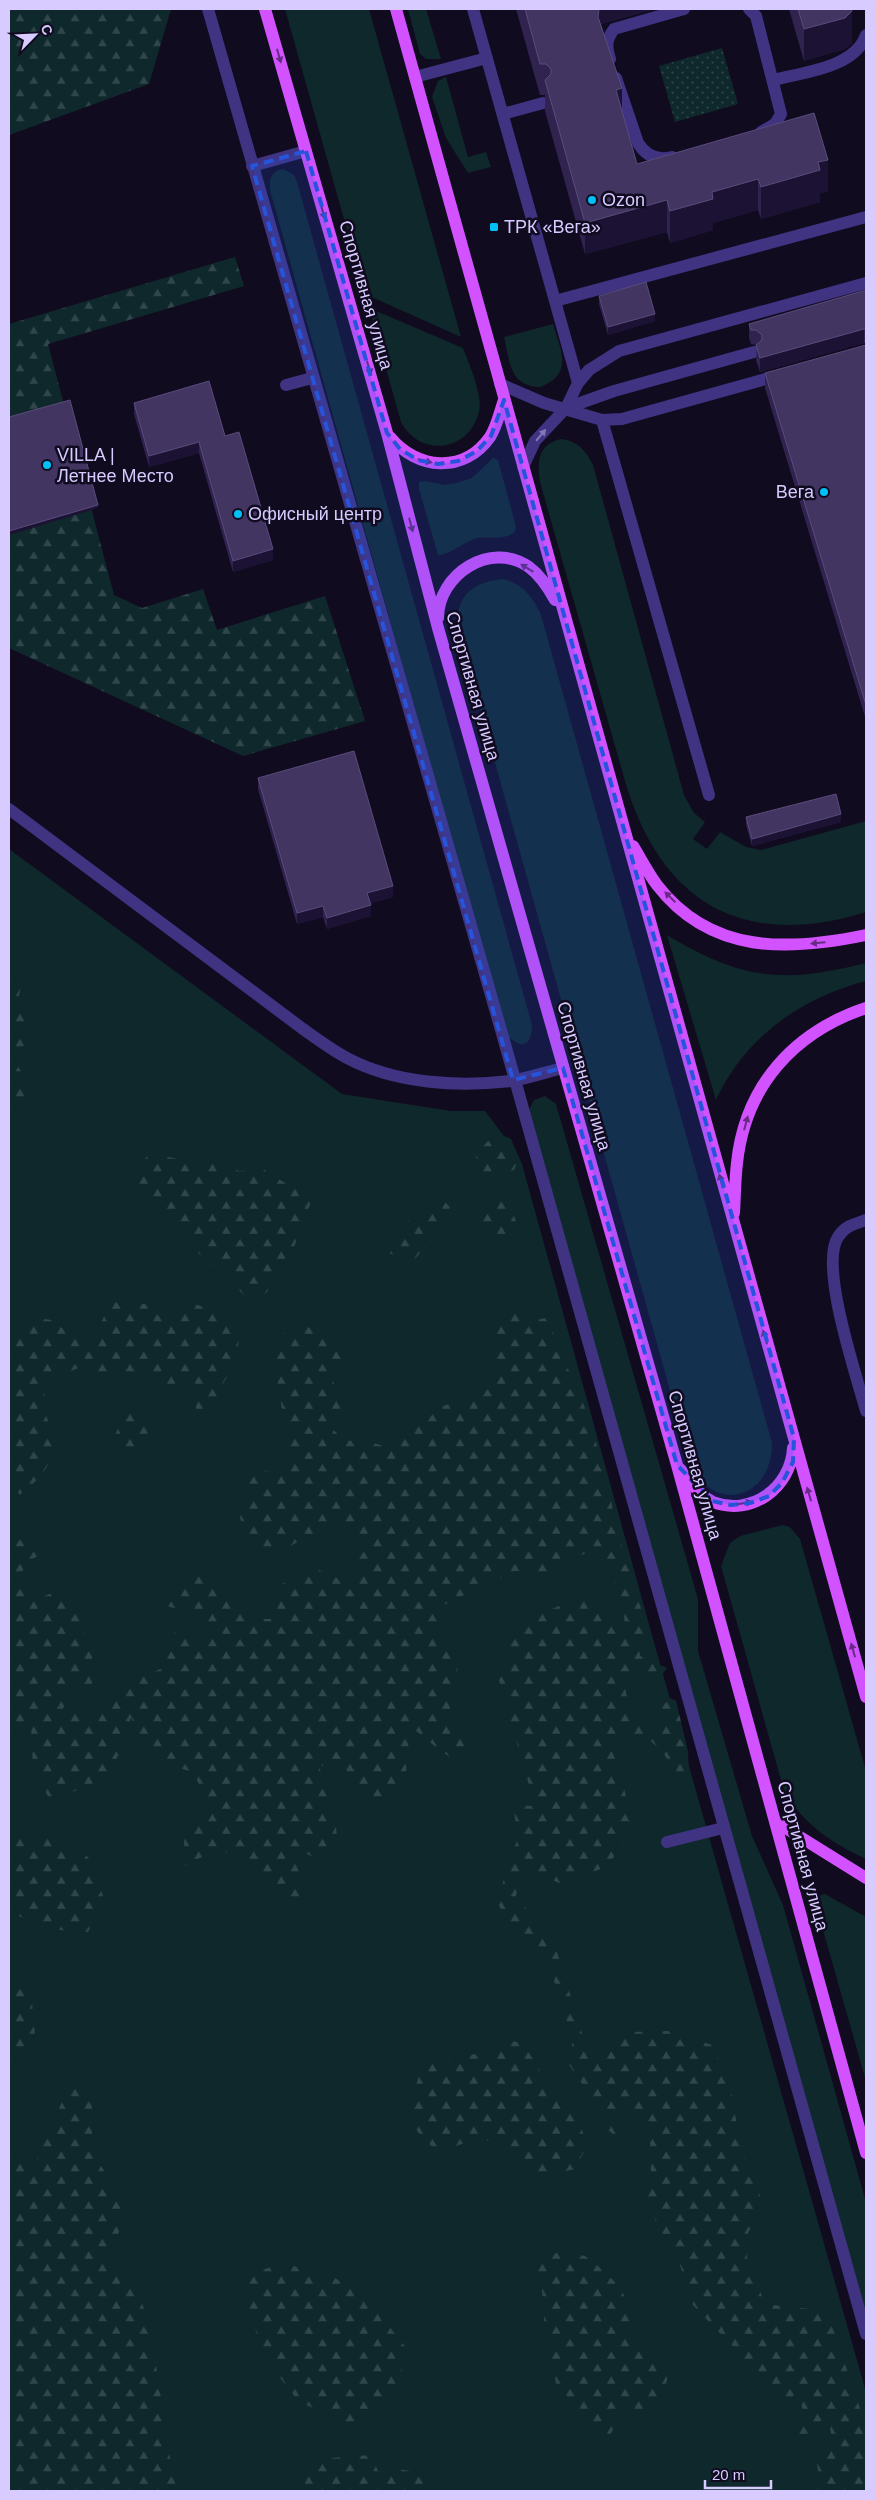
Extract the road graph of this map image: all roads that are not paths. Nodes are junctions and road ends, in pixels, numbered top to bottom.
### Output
1 (208, 9) edge
2 (265, 9) edge
3 (396, 9) edge
4 (474, 9) edge
5 (684, 9) edge
6 (750, 9) edge
7 (866, 35) edge
8 (487, 58) junction
9 (415, 77) junction
10 (774, 80) junction
11 (543, 103) edge
12 (503, 114) junction
13 (749, 135) edge
14 (306, 151) junction
15 (683, 154) edge
16 (252, 166) junction
17 (866, 217) edge
18 (866, 283) edge
19 (555, 301) junction
20 (754, 352) edge
21 (791, 372) edge
22 (312, 378) junction
23 (500, 384) junction
24 (578, 384) junction
25 (286, 385) dead end
26 (504, 400) junction
27 (566, 408) junction
28 (602, 420) junction
29 (387, 433) junction
30 (523, 467) junction
31 (565, 620) junction
32 (438, 628) junction
33 (709, 795) dead end
34 (9, 809) edge
35 (626, 835) junction
36 (866, 935) edge
37 (866, 1008) edge
38 (563, 1068) junction
39 (513, 1080) junction
40 (866, 1220) edge
41 (733, 1223) junction
42 (866, 1411) edge
43 (794, 1438) junction
44 (677, 1465) junction
45 (866, 1697) edge
46 (776, 1822) junction
47 (724, 1828) junction
48 (667, 1842) dead end
49 (866, 1878) edge
50 (866, 2153) edge
51 (866, 2334) edge

1 - 16 street
2 -> 14 main road, Спортивная улица
3 - 9 main road
4 - 8 street
5 - 15 street
6 - 10 street
7 - 10 street
8 - 9 street
8 - 12 street
9 - 23 main road
10 - 13 street
11 - 12 street
12 - 19 street
14 - 16 street
14 -> 29 main road, Спортивная улица
16 - 22 street
17 - 19 street
18 - 24 street
19 - 24 street
20 - 27 street
21 - 28 street
22 - 25 street
22 - 39 street
23 - 26 main road
23 - 27 street
24 - 27 street
29 -> 26 main road
26 - 30 main road
27 - 28 street
30 -> 27 street
28 - 33 street
29 -> 32 main road, Спортивная улица
30 - 31 main road
31 -> 32 main road
31 - 35 main road
32 - 38 main road, Спортивная улица
34 - 39 street
36 -> 35 main road
41 -> 35 main road
41 -> 37 main road
38 - 39 street
38 - 44 main road, Спортивная улица
39 - 47 street
40 - 42 street
43 -> 41 main road
44 -> 43 main road
45 -> 43 main road
44 - 46 main road, Спортивная улица
46 - 49 main road
46 - 50 main road, Спортивная улица
47 - 48 street
47 - 51 street

